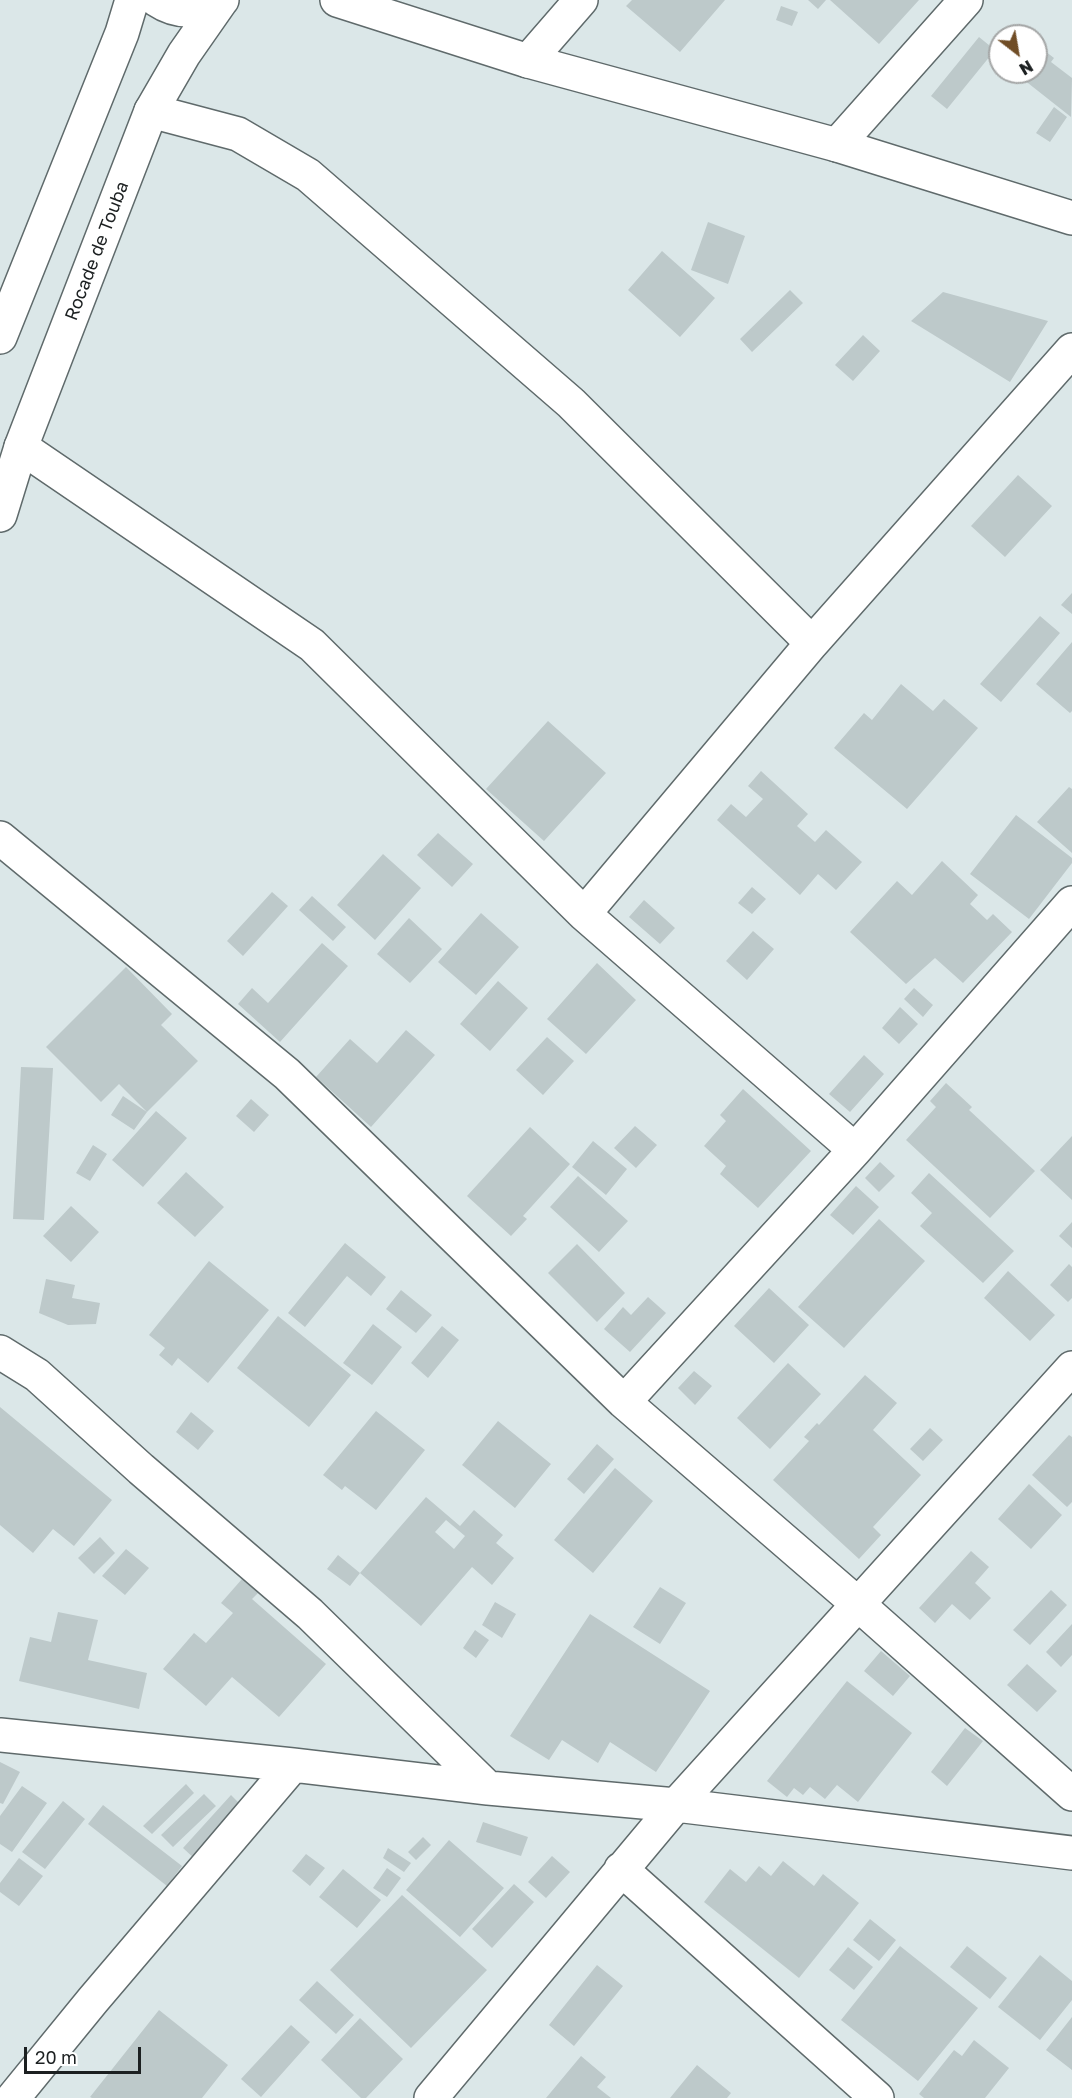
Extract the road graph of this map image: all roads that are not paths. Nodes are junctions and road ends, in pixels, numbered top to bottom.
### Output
1 (132, 0) edge
2 (157, 0) edge
3 (221, 0) edge
4 (337, 0) edge
5 (581, 0) edge
6 (966, 0) edge
7 (528, 61) junction
8 (151, 111) junction
9 (837, 145) junction
10 (1072, 218) edge
11 (0, 337) edge
12 (1072, 350) edge
13 (21, 447) junction
14 (0, 515) edge
15 (812, 644) junction
16 (0, 838) edge
17 (1072, 903) edge
18 (584, 914) junction
19 (855, 1150) junction
20 (0, 1352) edge
21 (1072, 1368) edge
22 (624, 1402) junction
23 (859, 1605) junction
24 (0, 1735) edge
25 (293, 1765) junction
26 (488, 1788) junction
27 (1072, 1794) edge
28 (676, 1805) junction
29 (1072, 1853) edge
30 (621, 1869) junction
31 (13, 2098) edge
32 (431, 2098) edge
33 (877, 2098) edge

1 - 11 street
2 - 3 street
3 - 8 street, Rocade de Touba
4 - 7 street
5 - 7 street
6 - 9 street
7 - 9 street
8 - 13 street, Rocade de Touba
8 - 15 street
9 - 10 street
12 - 15 street
13 - 14 street, Rocade de Touba
13 - 18 street
15 - 18 street
16 - 22 street
17 - 19 street
18 - 19 street
19 - 22 street
20 - 26 street
21 - 23 street
22 - 23 street
23 - 27 street
23 - 28 street
24 - 25 street
25 - 26 street
25 - 31 street
26 - 28 street
28 - 29 street
28 - 30 street
30 - 32 street
30 - 33 street

